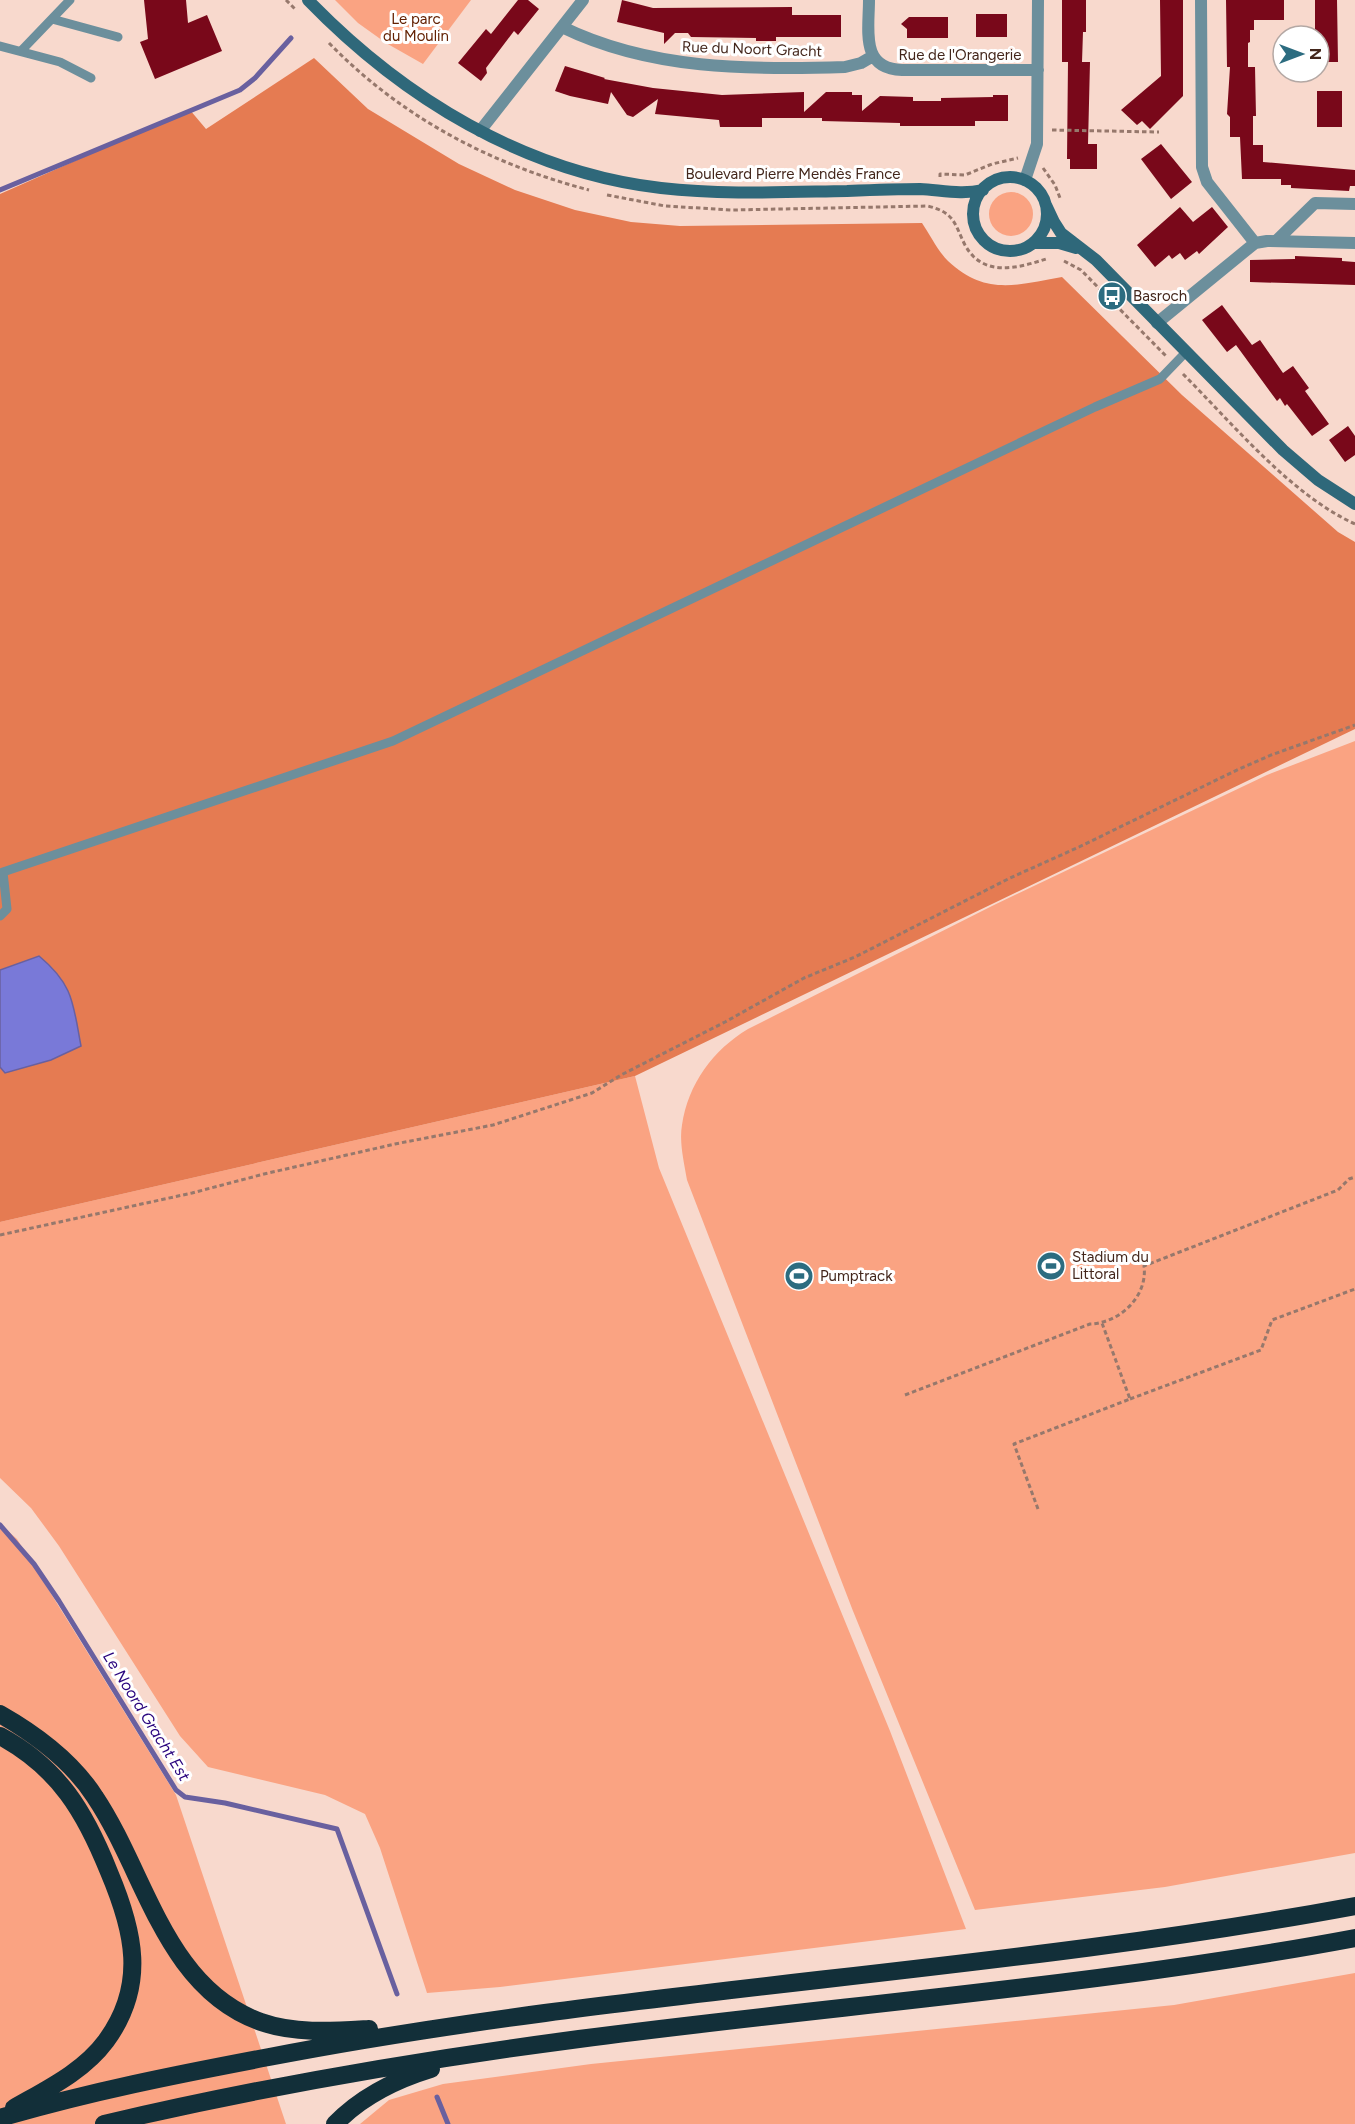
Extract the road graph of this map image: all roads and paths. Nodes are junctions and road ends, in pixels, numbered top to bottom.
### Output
1 (70, 0) edge
2 (308, 0) edge
3 (584, 0) edge
4 (869, 0) edge
5 (1038, 0) edge
6 (1201, 0) edge
7 (52, 19) junction
8 (562, 27) junction
9 (118, 37) dead end
10 (0, 46) edge
11 (21, 51) junction
12 (873, 56) junction
13 (1038, 70) junction
14 (91, 78) dead end
15 (1038, 130) junction
16 (480, 131) junction
17 (1159, 132) dead end
18 (1025, 180) junction
19 (983, 190) junction
20 (938, 191) junction
21 (1355, 204) edge
22 (1046, 205) junction
23 (934, 208) dead end
24 (974, 216) junction
25 (1275, 241) junction
26 (1033, 243) junction
27 (1256, 243) junction
28 (1355, 243) edge
29 (1083, 250) junction
30 (1052, 258) dead end
31 (1058, 259) dead end
32 (1073, 265) dead end
33 (1157, 323) junction
34 (1186, 352) junction
35 (1355, 504) edge
36 (1355, 725) edge
37 (0, 916) edge
38 (1355, 1177) edge
39 (0, 1235) edge
40 (1355, 1289) edge
41 (1102, 1323) junction
42 (905, 1395) dead end
43 (1130, 1399) junction
44 (1038, 1509) dead end
45 (0, 1714) edge
46 (0, 1736) edge
47 (1355, 1906) edge
48 (1355, 1938) edge
49 (472, 2023) junction
50 (484, 2052) junction
51 (0, 2117) edge
52 (104, 2124) edge
53 (335, 2124) edge

1 - 7 lane
2 - 16 street, Boulevard Pierre Mendès France
3 - 8 street
4 - 12 street
5 - 13 street
6 - 27 street
7 - 9 lane
7 - 11 lane
8 - 12 street, Rue du Noort Gracht
8 - 16 street
10 - 11 lane
11 - 14 lane
12 - 13 street, Rue de l'Orangerie
13 - 15 street
15 - 17 path
15 - 18 street
16 - 20 street, Boulevard Pierre Mendès France
18 - 19 street
18 - 22 street
19 - 20 street, Boulevard Pierre Mendès France
19 - 24 street
20 - 24 street, Boulevard Pierre Mendès France
21 - 25 street
22 - 26 street
22 - 29 street
23 - 30 path
24 - 26 street
25 - 27 street
25 - 28 street
26 - 29 street
27 - 33 street
29 - 33 street
31 - 32 path
33 - 34 street
34 - 35 street
34 - 37 lane
36 - 39 path
38 - 41 path
40 - 43 path
41 - 42 path
41 - 43 path
43 - 44 path
45 - 49 highway
46 - 51 highway
47 - 49 highway
48 - 50 highway
49 - 51 highway
50 - 52 highway
50 - 53 highway

